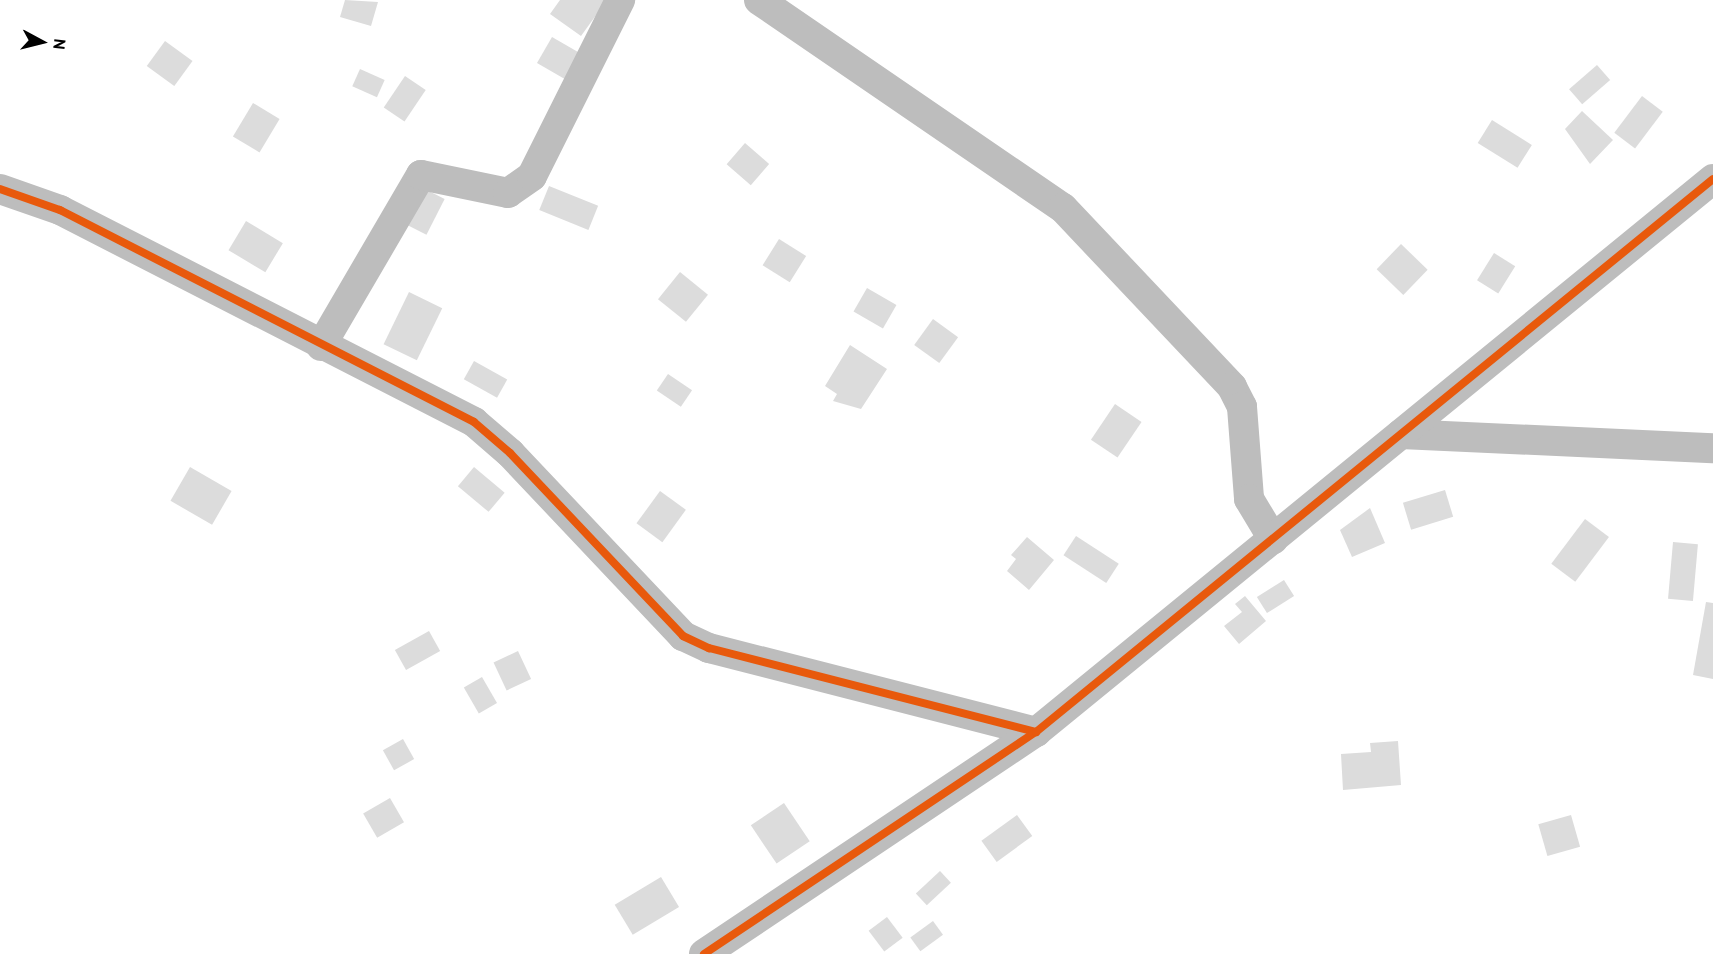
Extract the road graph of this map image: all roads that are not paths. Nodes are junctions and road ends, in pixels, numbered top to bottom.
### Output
1 (620, 0) edge
2 (759, 0) edge
3 (1713, 179) edge
4 (0, 189) edge
5 (321, 346) junction
6 (1401, 434) junction
7 (1713, 448) edge
8 (1273, 539) junction
9 (1036, 732) junction
10 (704, 954) edge

1 - 5 street
2 - 8 street
3 - 6 street
4 - 5 street
5 - 9 street
6 - 7 street
6 - 8 street
8 - 9 street
9 - 10 street

